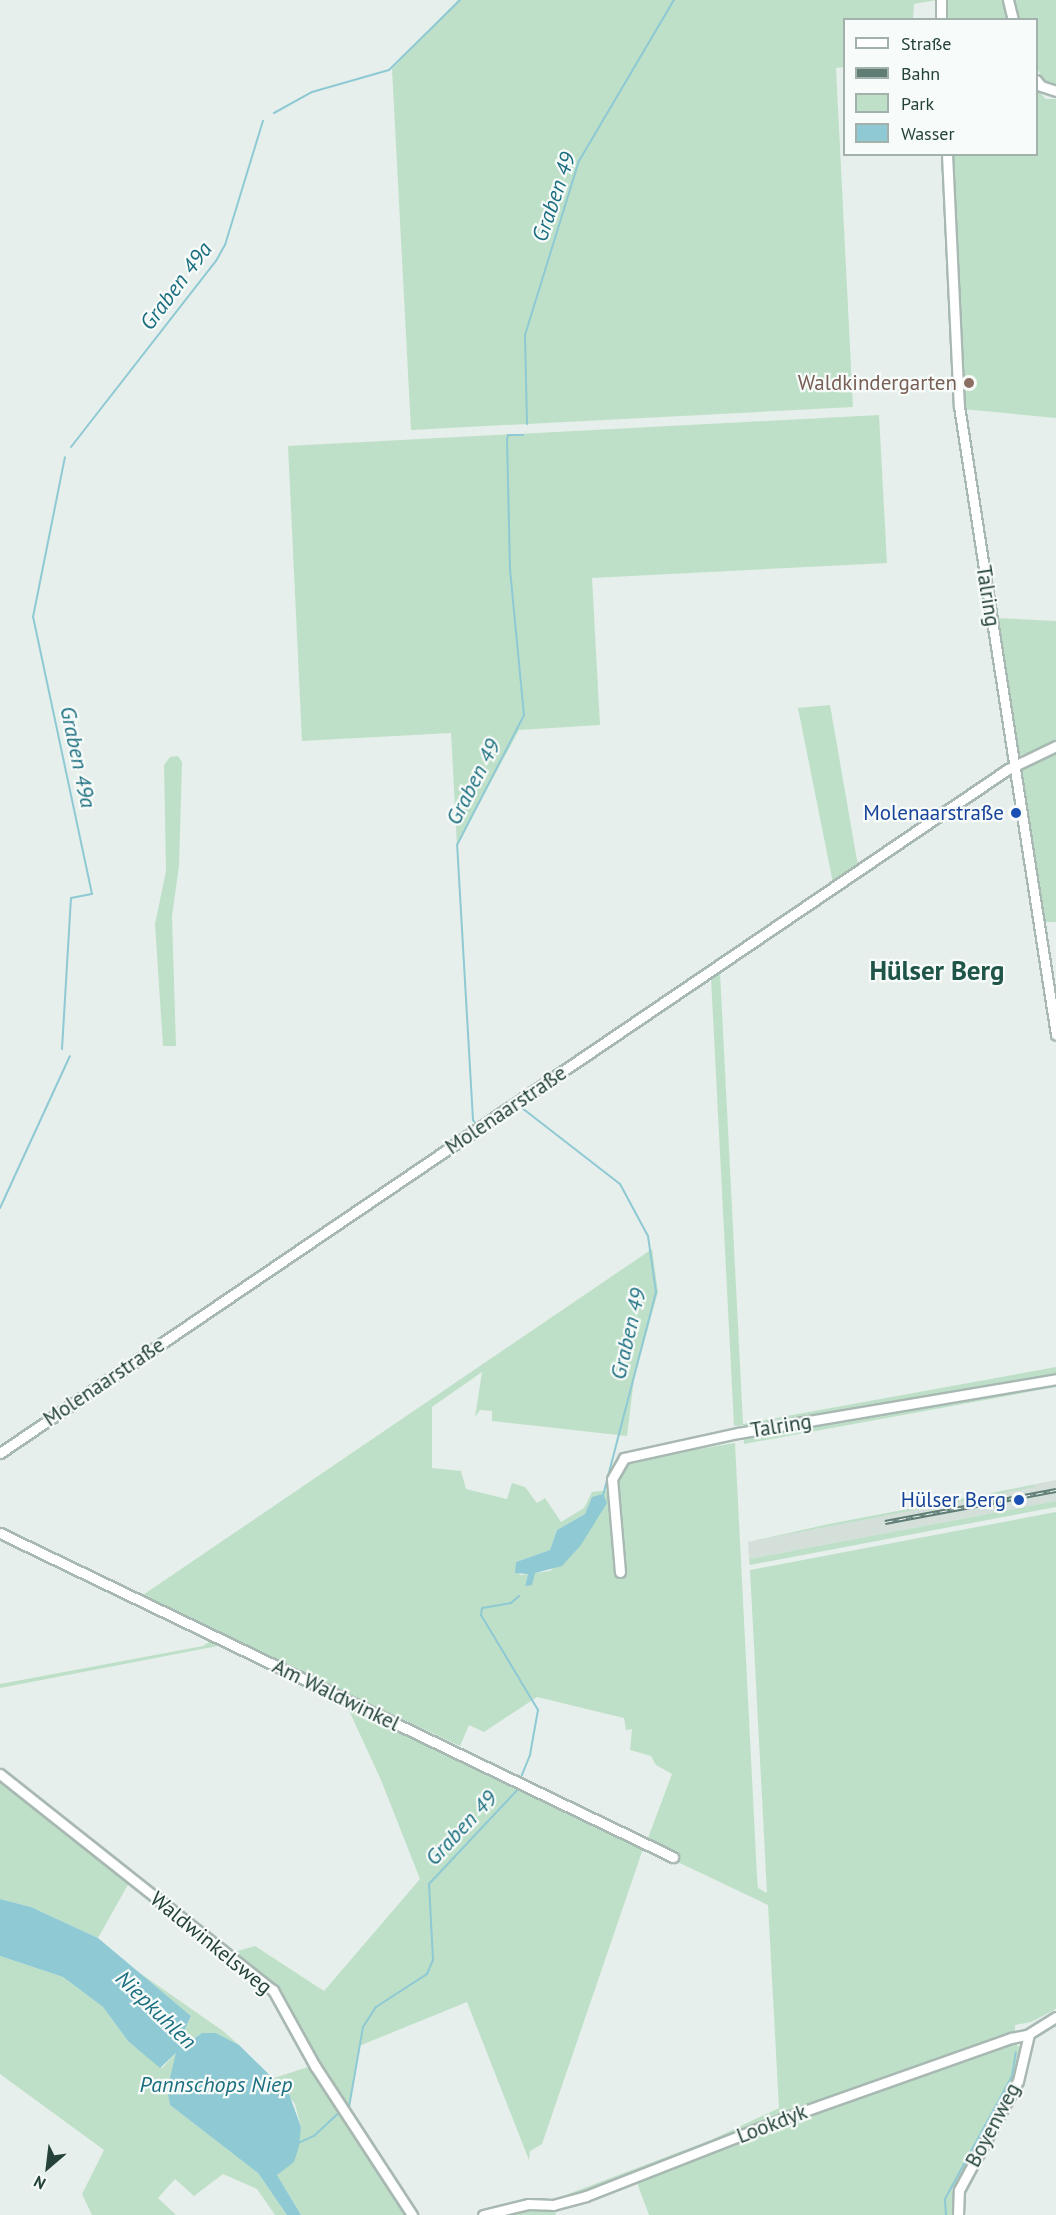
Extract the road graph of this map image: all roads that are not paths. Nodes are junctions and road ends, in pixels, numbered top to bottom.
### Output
1 (941, 0) edge
2 (1008, 0) edge
3 (941, 18) edge
4 (1012, 18) edge
5 (1038, 82) edge
6 (1056, 92) edge
7 (947, 156) edge
8 (1056, 746) edge
9 (1013, 766) junction
10 (1056, 1035) edge
11 (1056, 1379) edge
12 (0, 1453) edge
13 (0, 1533) edge
14 (620, 1572) dead end
15 (0, 1774) edge
16 (673, 1857) dead end
17 (1056, 2017) edge
18 (1029, 2034) junction
19 (412, 2215) edge
20 (483, 2215) edge
21 (958, 2215) edge

1 - 3 street
2 - 4 street
5 - 6 street
7 - 9 street, Talring
8 - 9 street, Molenaarstraße
9 - 10 street, Talring
9 - 12 street, Molenaarstraße
11 - 14 street, Talring
13 - 16 street, Am Waldwinkel
15 - 19 street, Waldwinkelsweg
17 - 18 street, Lookdyk
18 - 20 street, Lookdyk
18 - 21 street, Boyenweg

